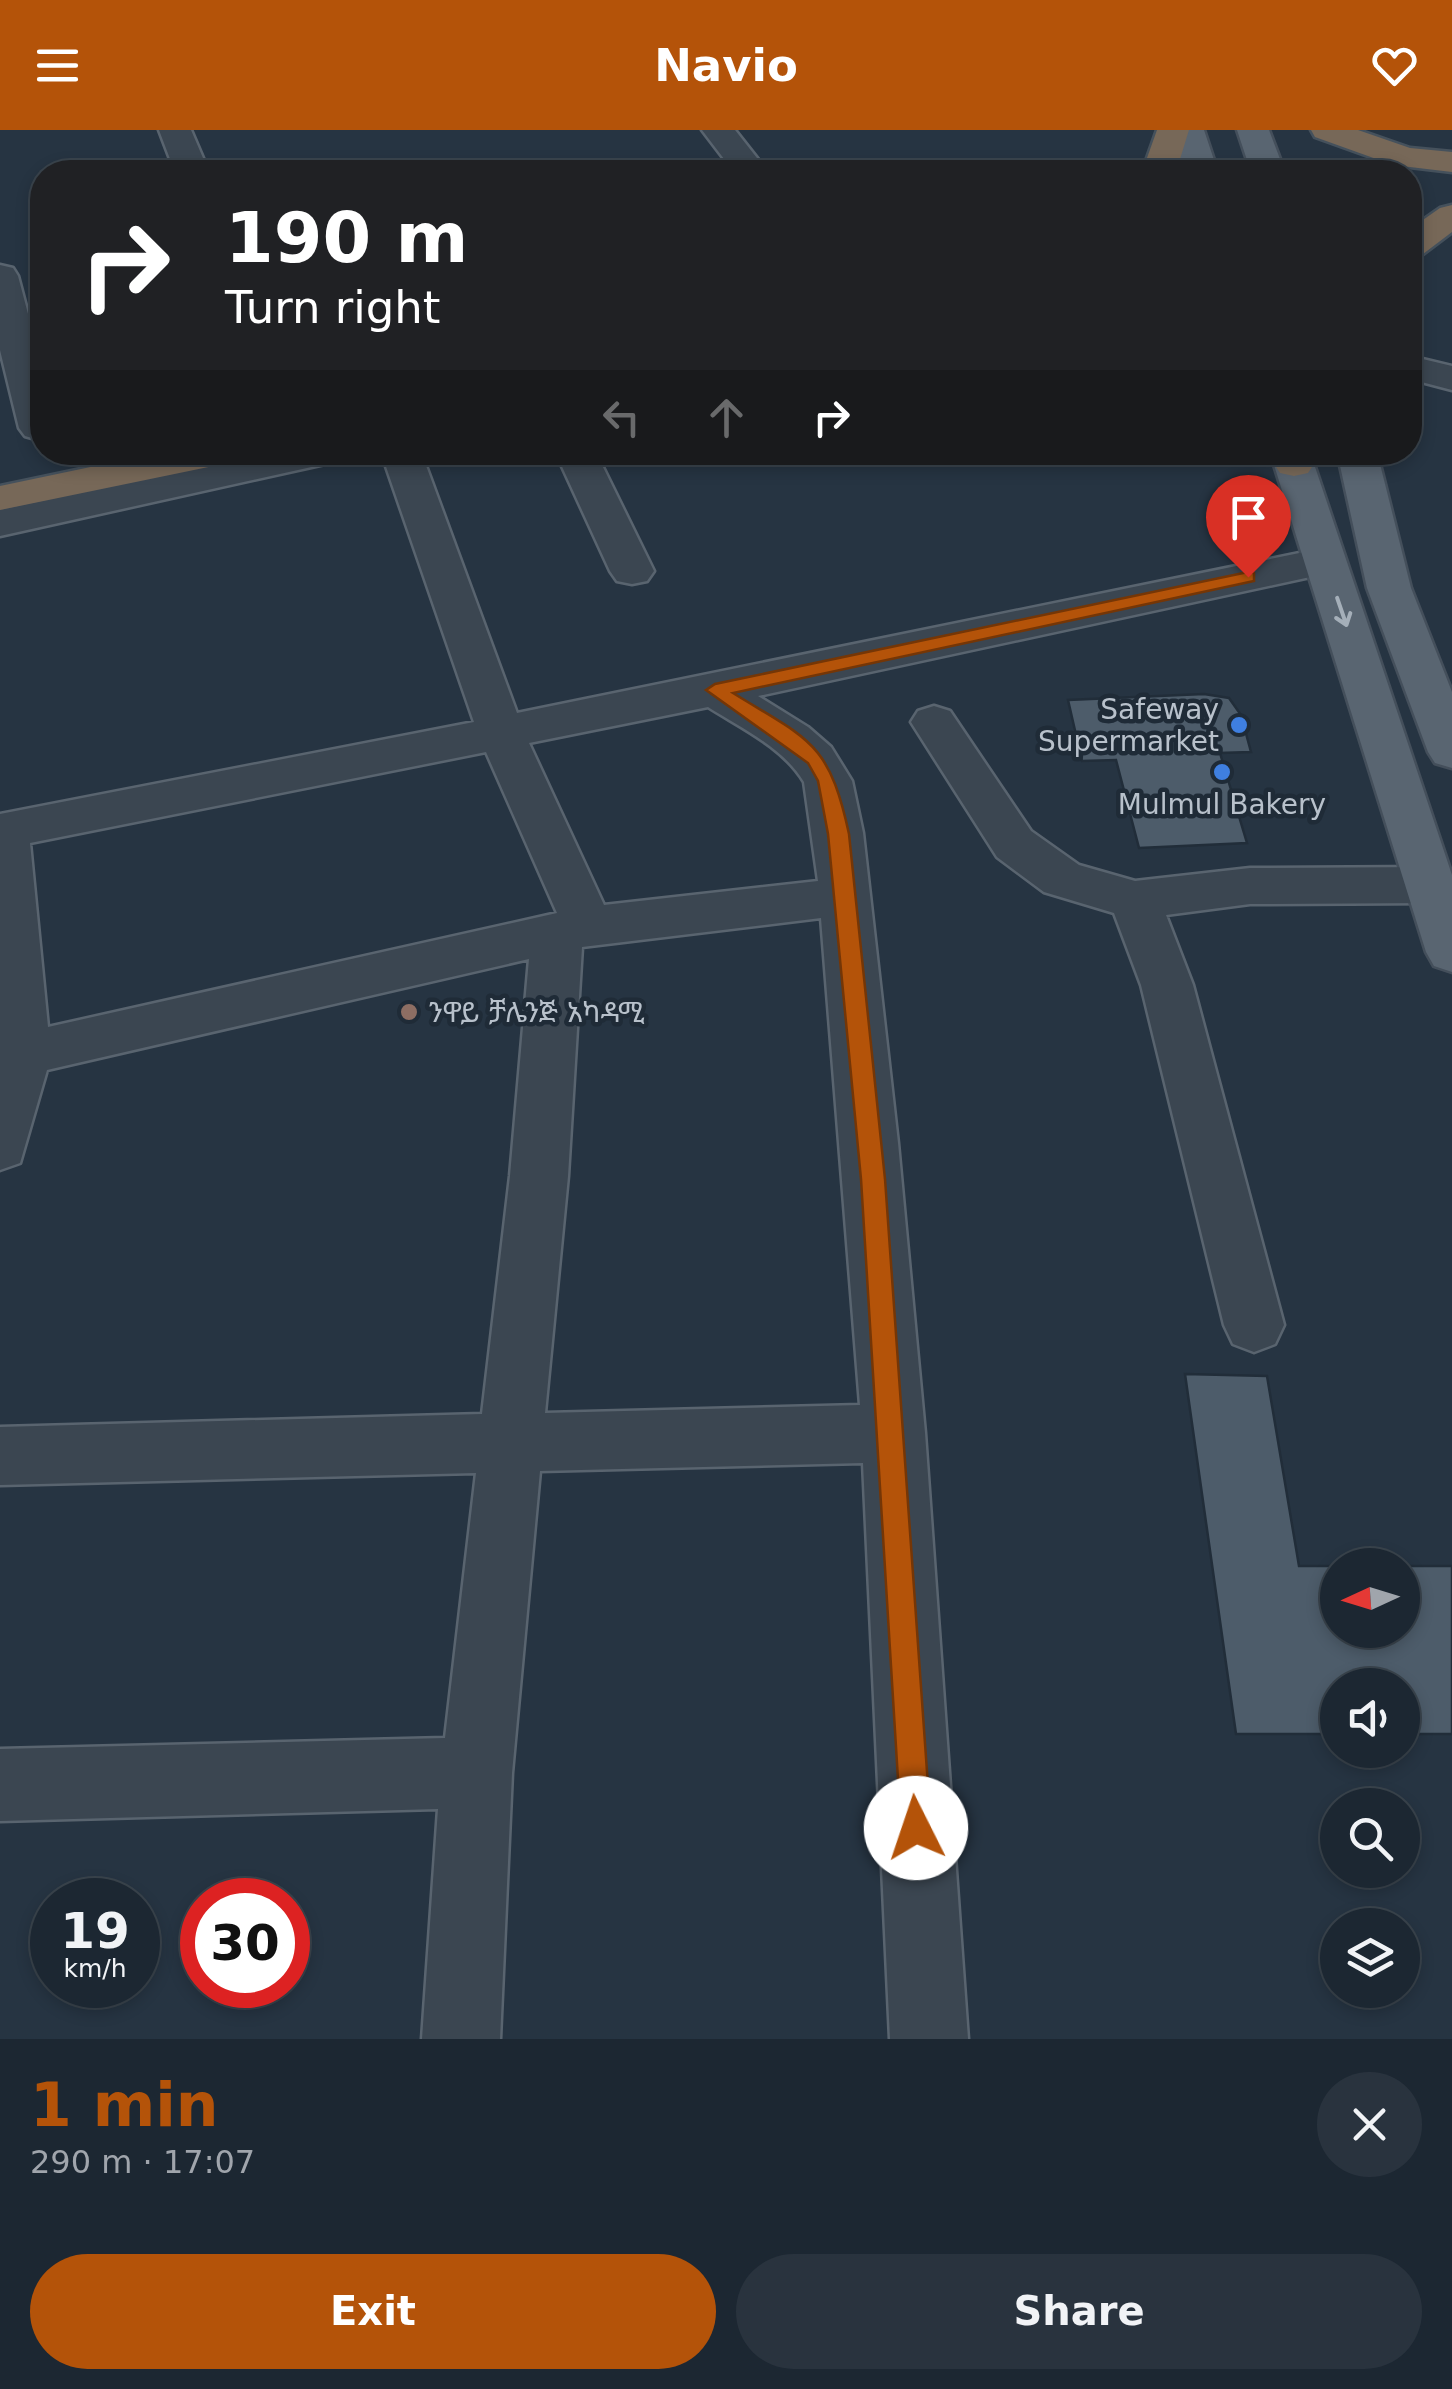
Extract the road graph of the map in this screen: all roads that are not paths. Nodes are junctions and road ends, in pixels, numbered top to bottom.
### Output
1 (175, 130) edge
2 (718, 130) edge
3 (1173, 130) edge
4 (1188, 130) edge
5 (1252, 130) edge
6 (1327, 130) edge
7 (187, 160) edge
8 (742, 160) edge
9 (1163, 160) edge
10 (1197, 160) edge
11 (1263, 160) edge
12 (1452, 163) edge
13 (1422, 168) edge
14 (1452, 200) edge
15 (1422, 207) edge
16 (1452, 215) edge
17 (1422, 237) edge
18 (0, 278) edge
19 (1422, 370) edge
20 (30, 373) edge
21 (1452, 378) edge
22 (0, 436) edge
23 (30, 436) edge
24 (30, 448) edge
25 (160, 465) edge
26 (266, 465) edge
27 (406, 465) edge
28 (580, 465) edge
29 (1293, 465) edge
30 (1361, 465) edge
31 (0, 466) edge
32 (0, 498) edge
33 (0, 524) edge
34 (1324, 561) junction
35 (632, 571) dead end
36 (715, 690) junction
37 (934, 722) dead end
38 (500, 731) junction
39 (1452, 752) edge
40 (2, 832) edge
41 (1430, 885) junction
42 (844, 897) junction
43 (1134, 900) junction
44 (573, 929) junction
45 (1452, 952) edge
46 (24, 1054) junction
47 (0, 1147) edge
48 (1254, 1324) dead end
49 (892, 1434) junction
50 (511, 1442) junction
51 (0, 1456) edge
52 (476, 1773) junction
53 (0, 1785) edge
54 (461, 2039) edge
55 (929, 2039) edge

1 - 7 street
2 - 8 street
3 - 9 highway
4 - 10 main road
5 - 11 main road
6 - 12 highway
12 - 13 highway
14 - 15 highway
16 - 17 highway
18 - 20 street
19 - 21 street
22 - 23 street
24 - 31 highway
25 - 32 highway
26 - 33 street
27 - 38 street
28 - 35 street
29 - 34 main road
30 - 39 main road
34 - 36 street
34 -> 41 main road
36 - 38 street
36 - 42 street
37 - 43 street
38 - 40 street
38 - 44 street
40 - 46 street
41 - 43 street
41 - 45 main road
42 - 44 street
42 - 49 street
43 - 48 street
44 - 46 street
44 - 50 street
46 - 47 street
49 - 50 street
49 - 55 street
50 - 51 street
50 - 52 street
52 - 53 street
52 - 54 street

